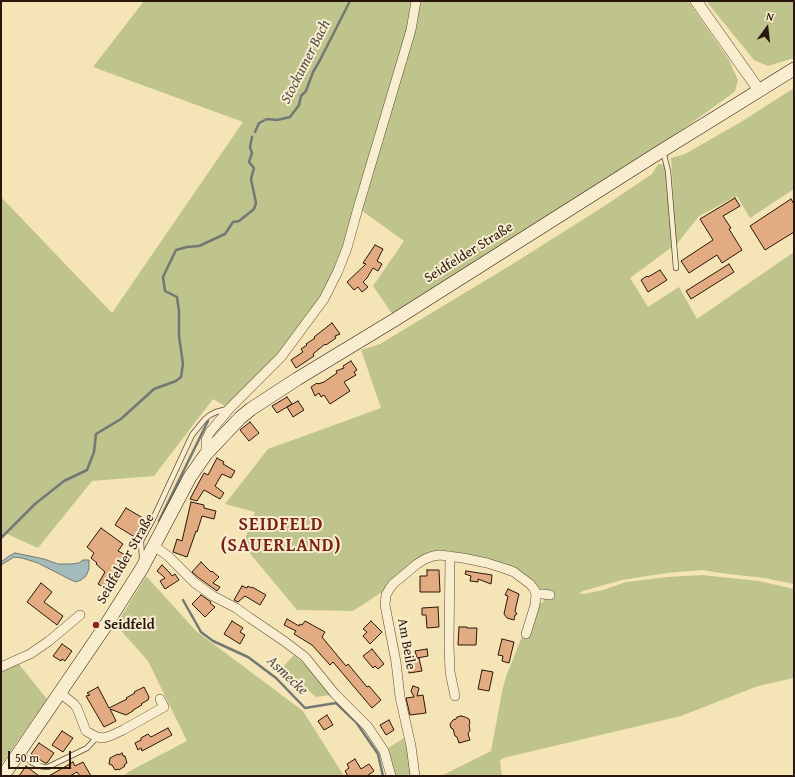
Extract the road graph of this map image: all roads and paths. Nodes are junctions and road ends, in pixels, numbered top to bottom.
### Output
1 (416, 1) edge
2 (696, 1) edge
3 (794, 69) edge
4 (759, 90) junction
5 (663, 150) junction
6 (676, 268) dead end
7 (230, 408) junction
8 (206, 454) junction
9 (154, 546) junction
10 (450, 556) junction
11 (142, 568) junction
12 (536, 594) junction
13 (550, 595) dead end
14 (80, 615) dead end
15 (526, 634) dead end
16 (1, 668) edge
17 (60, 693) junction
18 (455, 696) dead end
19 (160, 699) dead end
20 (96, 737) junction
21 (19, 752) junction
22 (3, 776) edge
23 (391, 776) edge
24 (415, 776) edge

1 - 7 street, Seidfelder Straße
2 - 4 street
3 - 4 main road, Seidfelder Straße
4 - 5 main road, Seidfelder Straße
5 - 6 lane
5 - 8 main road, Seidfelder Straße
7 - 8 street, Seidfelder Straße
7 - 11 lane
8 - 9 main road, Seidfelder Straße
9 - 11 main road, Seidfelder Straße
9 - 23 street
10 - 12 street, Am Beile
10 - 18 street
10 - 24 street, Am Beile
11 - 17 main road, Seidfelder Straße
12 - 13 street
12 - 15 street
14 - 16 street
17 - 20 street
17 - 21 main road, Seidfelder Straße
19 - 20 street
20 - 21 lane
21 - 22 main road, Seidfelder Straße

